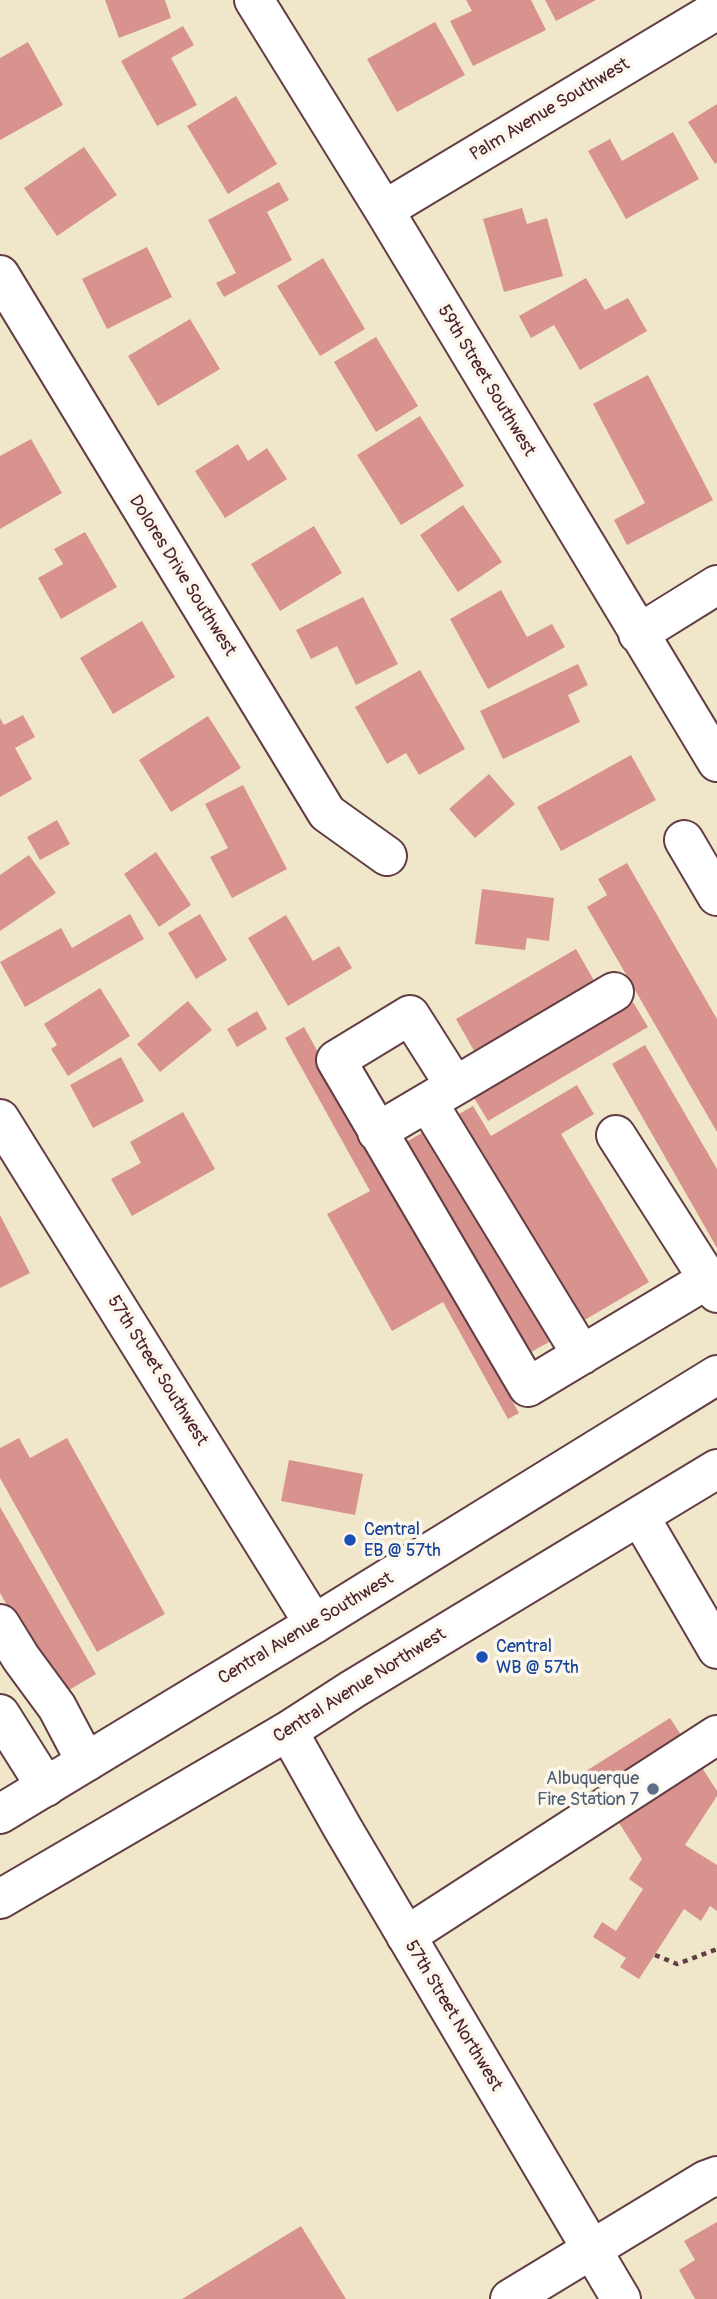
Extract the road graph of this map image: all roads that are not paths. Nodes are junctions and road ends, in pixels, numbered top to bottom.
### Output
1 (254, 0) edge
2 (717, 10) edge
3 (384, 210) junction
4 (0, 275) edge
5 (717, 585) edge
6 (638, 634) junction
7 (717, 762) edge
8 (684, 840) dead end
9 (387, 856) dead end
10 (717, 895) edge
11 (614, 992) dead end
12 (441, 1094) junction
13 (0, 1119) edge
14 (377, 1132) junction
15 (616, 1135) dead end
16 (713, 1286) edge
17 (582, 1355) junction
18 (717, 1375) edge
19 (717, 1469) edge
20 (640, 1517) junction
21 (0, 1624) edge
22 (314, 1624) junction
23 (717, 1649) edge
24 (0, 1714) edge
25 (288, 1731) junction
26 (717, 1735) edge
27 (86, 1762) junction
28 (46, 1787) junction
29 (0, 1814) edge
30 (0, 1899) edge
31 (406, 1936) junction
32 (717, 2176) edge
33 (591, 2249) junction
34 (510, 2299) edge
35 (621, 2299) edge

1 - 3 street, 59th Street Southwest
2 - 3 street, Palm Avenue Southwest
3 - 6 street, 59th Street Southwest
4 - 9 street, Dolores Drive Southwest
5 - 6 street
6 - 7 street, 59th Street Southwest
8 - 10 street
11 - 12 street
12 - 14 street
12 - 14 street
12 - 17 street
13 - 22 street, 57th Street Southwest
14 - 17 street
15 - 16 street
16 - 17 street
18 - 22 street, Central Avenue Southwest
19 - 20 street, Central Avenue Northwest
20 - 23 street
20 - 25 street, Central Avenue Northwest
21 - 27 street
22 - 27 street, Central Avenue Southwest
24 - 28 street
25 - 30 street, Central Avenue Northwest
25 - 31 street, 57th Street Northwest
26 - 31 street
27 - 28 street, Central Avenue Southwest
28 - 29 street, Central Avenue Southwest
31 - 33 street, 57th Street Northwest
32 - 33 street
33 - 34 street
33 - 35 street, 57th Street Northwest

